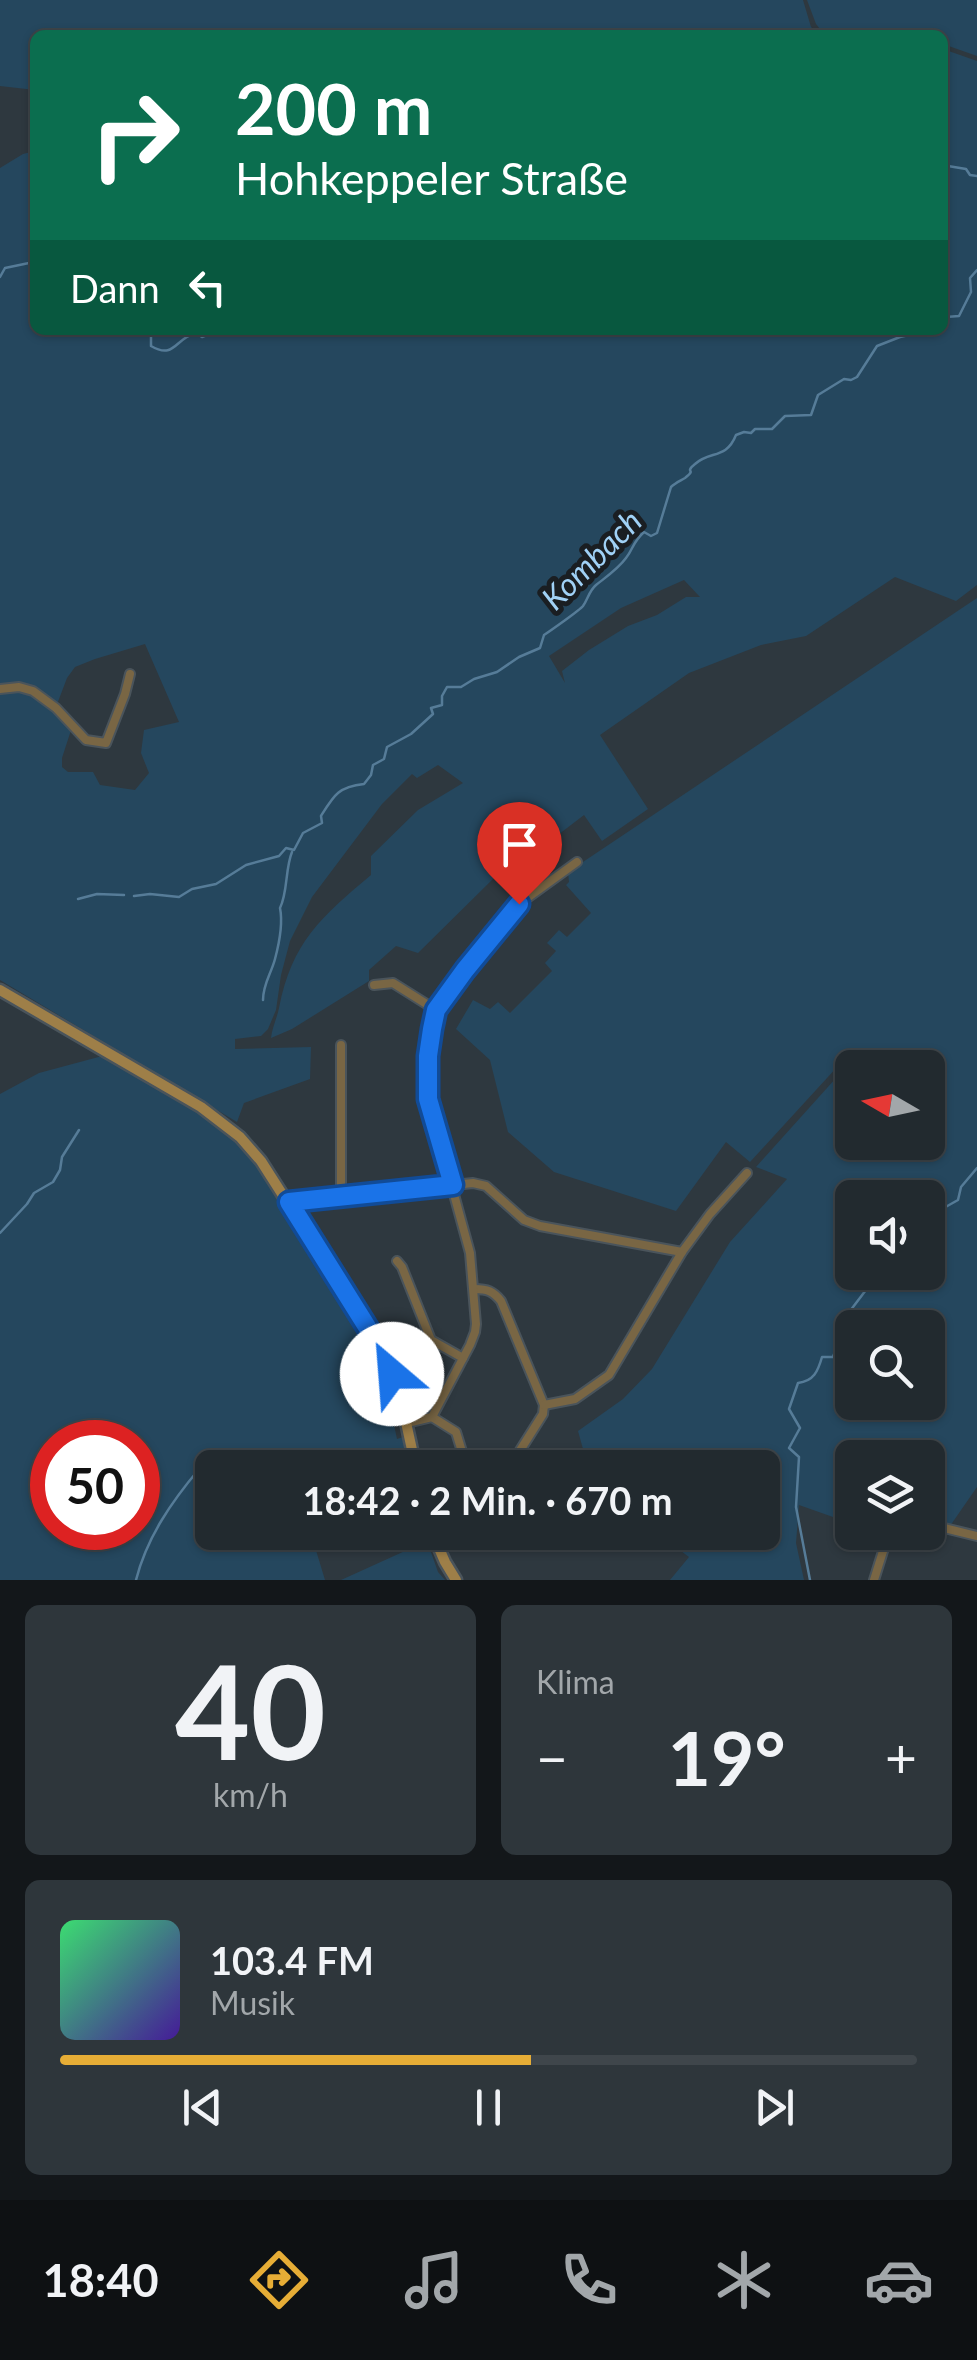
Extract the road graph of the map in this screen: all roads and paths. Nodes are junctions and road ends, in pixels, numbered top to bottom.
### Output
1 (130, 674) dead end
2 (0, 688) edge
3 (576, 862) dead end
4 (374, 985) dead end
5 (0, 990) edge
6 (436, 1010) junction
7 (341, 1045) dead end
8 (746, 1173) dead end
9 (453, 1185) junction
10 (341, 1196) junction
11 (289, 1202) junction
12 (682, 1252) junction
13 (397, 1261) dead end
14 (474, 1289) junction
15 (463, 1358) junction
16 (544, 1405) junction
17 (432, 1416) junction
18 (407, 1423) junction
19 (412, 1450) edge
20 (463, 1450) edge
21 (520, 1450) edge
22 (945, 1528) edge
23 (977, 1536) edge
24 (439, 1550) edge
25 (883, 1550) edge
26 (456, 1580) edge
27 (874, 1580) edge

1 - 2 street
3 - 6 street
4 - 6 street
5 - 11 main road
6 - 9 street
7 - 10 street
8 - 12 street
9 - 10 street
9 - 12 street
9 - 14 street
10 - 11 street
11 - 18 main road
12 - 16 street
13 - 15 street
14 - 15 street
14 - 16 street
15 - 17 street
16 - 21 street
17 - 18 street
17 - 20 street
18 - 19 main road
22 - 23 street
24 - 26 main road
25 - 27 street

